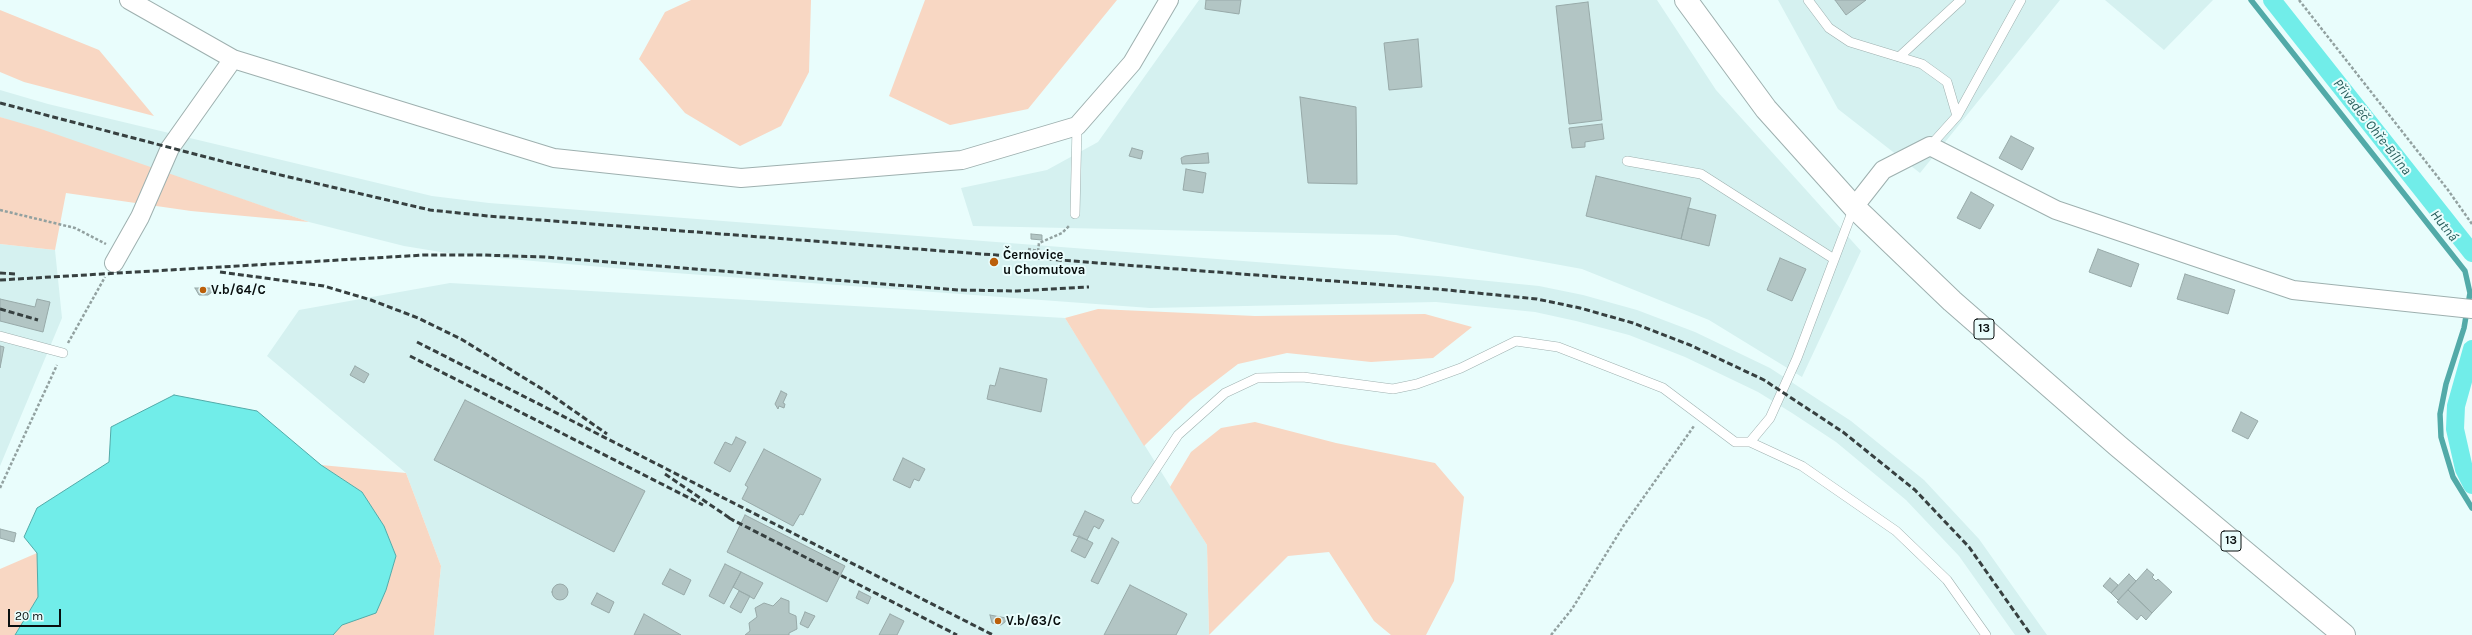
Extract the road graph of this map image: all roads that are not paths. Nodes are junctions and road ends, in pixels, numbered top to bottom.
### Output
1 (129, 0) edge
2 (1169, 0) edge
3 (1686, 0) edge
4 (1808, 0) edge
5 (1961, 0) edge
6 (2021, 0) edge
7 (1899, 57) junction
8 (233, 59) junction
9 (1957, 116) junction
10 (1077, 126) junction
11 (1930, 146) junction
12 (1627, 161) dead end
13 (1854, 207) junction
14 (1075, 214) road end
15 (117, 257) road end
16 (1834, 259) junction
17 (2464, 308) edge
18 (0, 336) edge
19 (63, 353) road end
20 (1750, 442) junction
21 (1136, 499) dead end
22 (1986, 635) edge
23 (2344, 635) edge

1 - 8 street
2 - 10 street
3 - 13 main road, 13
4 - 7 lane
5 - 7 lane
6 - 9 lane
7 - 9 lane
8 - 10 street
8 - 15 street
9 - 11 lane
10 - 14 lane
11 - 13 street
11 - 17 street
12 - 16 lane
13 - 16 lane
13 - 23 main road, 13
16 - 20 lane
18 - 19 lane
20 - 21 lane
20 - 22 lane

